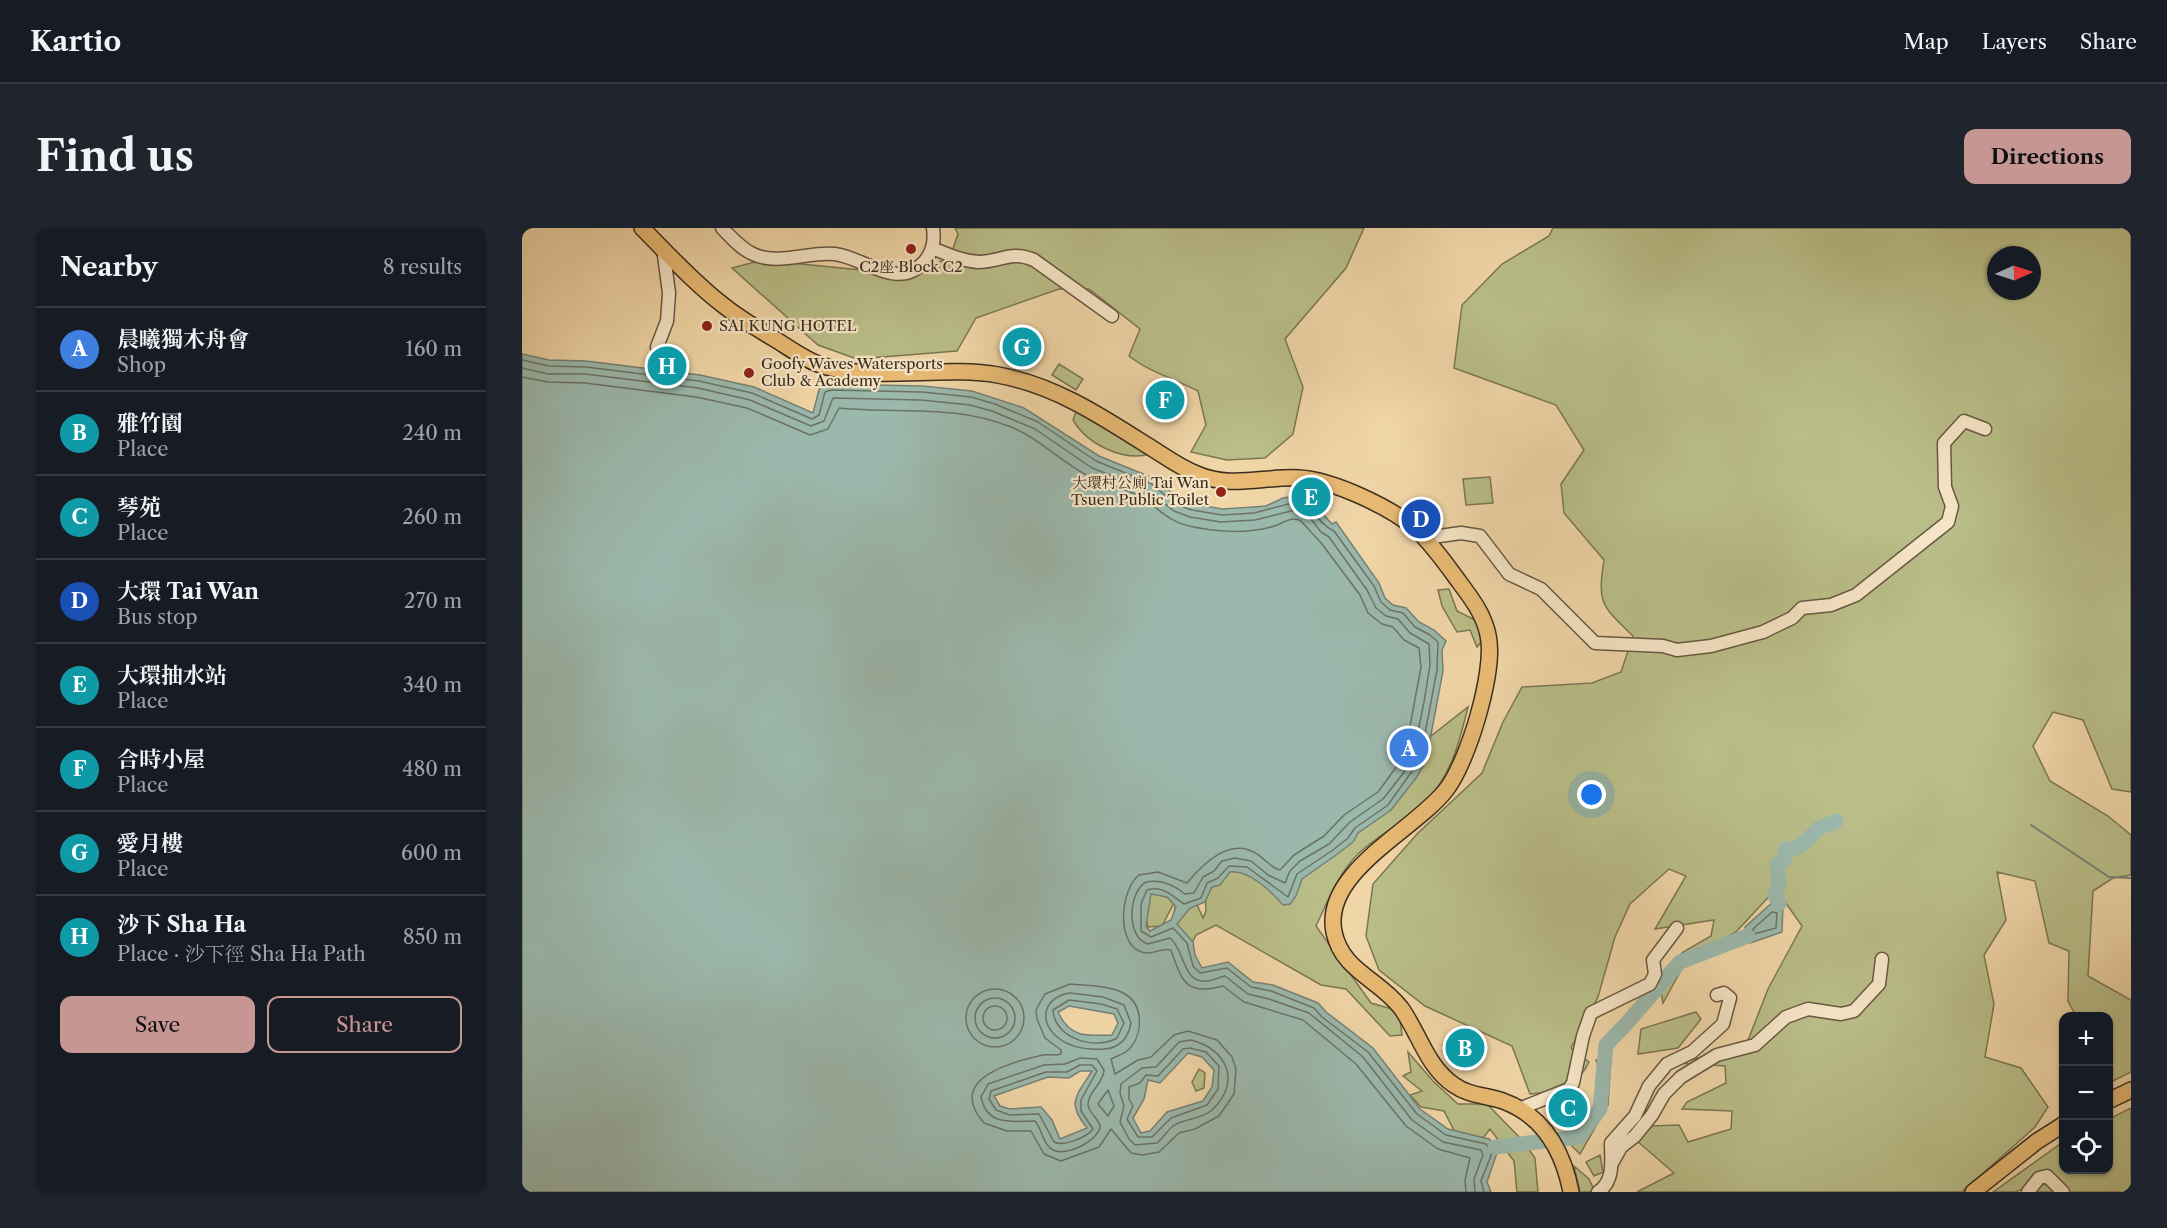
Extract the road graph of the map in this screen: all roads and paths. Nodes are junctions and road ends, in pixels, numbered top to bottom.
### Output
1 (642, 228) edge
2 (722, 228) edge
3 (933, 228) edge
4 (663, 248) junction
5 (933, 248) junction
6 (1113, 315) dead end
7 (657, 347) dead end
8 (1985, 429) dead end
9 (1425, 538) junction
10 (1677, 928) dead end
11 (1882, 959) dead end
12 (1718, 995) dead end
13 (2131, 1090) edge
14 (2113, 1099) edge
15 (1519, 1108) junction
16 (2059, 1127) edge
17 (1611, 1165) junction
18 (1572, 1192) edge
19 (1598, 1192) edge
20 (1973, 1192) edge
21 (2028, 1192) edge
22 (2062, 1192) edge

1 - 4 main road
2 - 5 street
3 - 5 street
4 - 7 street
4 - 9 main road
5 - 6 street
8 - 9 street
9 - 15 main road
10 - 15 street
11 - 17 street
12 - 17 street
13 - 14 main road
15 - 18 main road
16 - 20 main road
17 - 19 street
21 - 22 street

